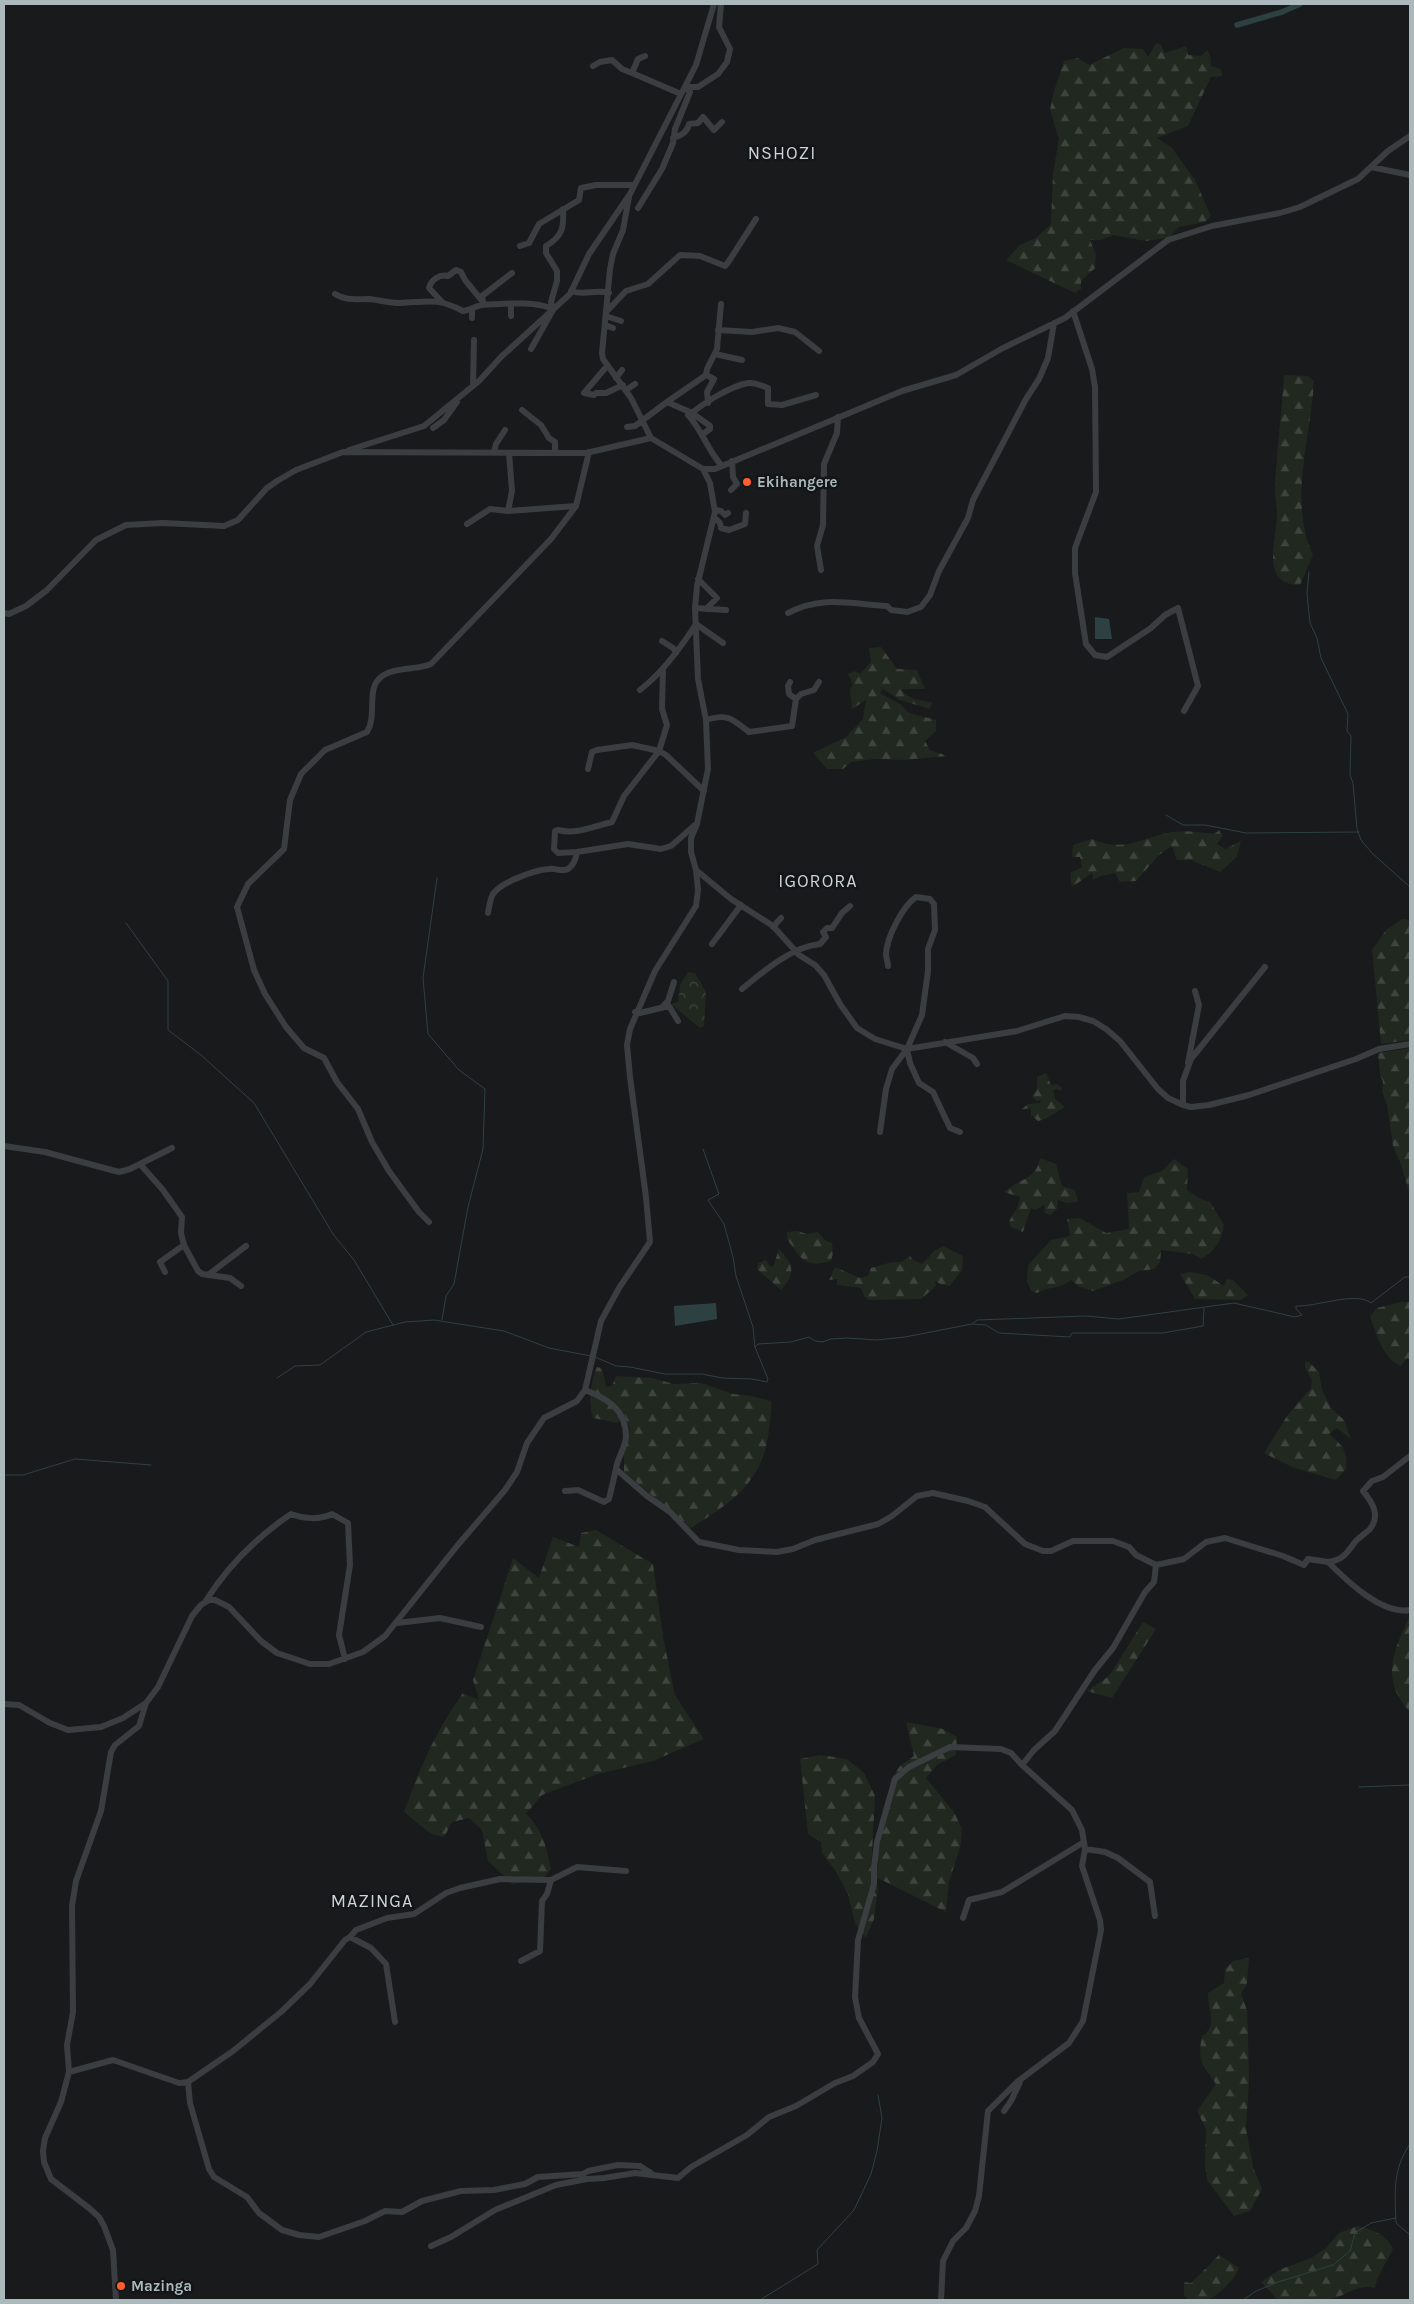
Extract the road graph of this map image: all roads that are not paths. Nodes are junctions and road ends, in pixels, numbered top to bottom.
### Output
1 (714, 4) edge
2 (721, 4) edge
3 (645, 56) dead end
4 (593, 66) dead end
5 (632, 73) junction
6 (685, 87) junction
7 (681, 94) junction
8 (722, 122) dead end
9 (1410, 136) edge
10 (673, 138) junction
11 (1371, 167) junction
12 (1410, 175) edge
13 (634, 185) junction
14 (630, 194) junction
15 (638, 208) dead end
16 (563, 209) junction
17 (756, 219) dead end
18 (520, 246) dead end
19 (512, 273) dead end
20 (571, 291) junction
21 (609, 293) junction
22 (335, 294) dead end
23 (442, 302) junction
24 (483, 304) junction
25 (721, 304) dead end
26 (511, 305) junction
27 (472, 309) junction
28 (553, 310) junction
29 (1073, 311) junction
30 (607, 314) junction
31 (511, 316) dead end
32 (472, 318) dead end
33 (621, 321) dead end
34 (1054, 323) junction
35 (605, 325) junction
36 (613, 328) dead end
37 (718, 330) junction
38 (474, 340) dead end
39 (530, 349) dead end
40 (820, 351) dead end
41 (715, 354) junction
42 (742, 360) dead end
43 (607, 366) junction
44 (622, 370) dead end
45 (706, 375) junction
46 (616, 378) junction
47 (635, 384) dead end
48 (473, 386) junction
49 (624, 388) junction
50 (816, 395) dead end
51 (461, 396) junction
52 (667, 402) junction
53 (708, 402) junction
54 (522, 410) dead end
55 (689, 412) junction
56 (838, 417) junction
57 (643, 420) junction
58 (627, 427) dead end
59 (433, 428) dead end
60 (505, 430) dead end
61 (703, 434) junction
62 (651, 438) junction
63 (343, 452) junction
64 (494, 452) junction
65 (509, 452) junction
66 (589, 452) junction
67 (555, 453) junction
68 (732, 461) junction
69 (722, 466) junction
70 (703, 469) junction
71 (715, 469) junction
72 (708, 479) junction
73 (731, 490) dead end
74 (576, 506) junction
75 (508, 511) junction
76 (728, 513) dead end
77 (746, 513) dead end
78 (714, 514) junction
79 (467, 524) dead end
80 (822, 570) dead end
81 (698, 580) junction
82 (695, 608) junction
83 (706, 609) junction
84 (726, 610) dead end
85 (5, 613) edge
86 (788, 613) dead end
87 (696, 624) junction
88 (662, 641) dead end
89 (723, 643) dead end
90 (676, 653) junction
91 (663, 670) junction
92 (790, 682) dead end
93 (818, 682) dead end
94 (640, 690) dead end
95 (796, 699) junction
96 (1184, 712) dead end
97 (706, 720) junction
98 (659, 751) junction
99 (588, 770) dead end
100 (704, 791) junction
101 (697, 824) junction
102 (577, 852) junction
103 (696, 870) junction
104 (741, 905) junction
105 (850, 906) dead end
106 (488, 913) dead end
107 (781, 918) dead end
108 (774, 927) junction
109 (712, 944) dead end
110 (797, 952) junction
111 (888, 966) dead end
112 (1265, 967) dead end
113 (674, 982) dead end
114 (742, 989) dead end
115 (1195, 991) dead end
116 (663, 1006) junction
117 (635, 1012) junction
118 (678, 1021) dead end
119 (945, 1042) junction
120 (1410, 1044) edge
121 (907, 1049) junction
122 (977, 1064) dead end
123 (1188, 1064) junction
124 (1183, 1105) junction
125 (880, 1132) dead end
126 (960, 1132) dead end
127 (4, 1146) edge
128 (172, 1148) dead end
129 (140, 1164) junction
130 (429, 1222) dead end
131 (184, 1245) junction
132 (246, 1246) dead end
133 (165, 1272) dead end
134 (208, 1275) junction
135 (241, 1286) dead end
136 (585, 1390) junction
137 (1410, 1456) edge
138 (616, 1469) junction
139 (564, 1491) dead end
140 (1328, 1562) junction
141 (1156, 1565) junction
142 (205, 1602) junction
143 (1410, 1610) edge
144 (397, 1624) junction
145 (481, 1627) dead end
146 (345, 1659) junction
147 (146, 1703) junction
148 (4, 1704) edge
149 (1022, 1765) junction
150 (1084, 1846) junction
151 (626, 1871) dead end
152 (551, 1880) junction
153 (1155, 1916) dead end
154 (963, 1918) dead end
155 (350, 1937) junction
156 (521, 1961) dead end
157 (395, 2022) dead end
158 (69, 2072) junction
159 (1021, 2079) junction
160 (188, 2082) junction
161 (1004, 2111) dead end
162 (657, 2177) junction
163 (432, 2246) dead end
164 (116, 2300) edge
165 (941, 2300) edge

1 - 6 street
2 - 6 street
3 - 5 street
4 - 5 street
5 - 7 street
6 - 7 street
6 - 10 street
7 - 13 street
8 - 10 street
9 - 11 street
10 - 15 street
11 - 12 street
11 - 29 street
13 - 14 street
13 - 16 street
14 - 20 street
14 - 21 street
16 - 18 street
16 - 28 street
17 - 30 street
19 - 24 street
20 - 21 street
20 - 28 street
21 - 30 street
22 - 23 street
23 - 24 street
23 - 27 street
24 - 26 street
24 - 27 street
25 - 37 street
26 - 28 street
26 - 31 street
27 - 32 street
28 - 39 street
28 - 48 street
29 - 34 street
29 - 96 street
30 - 33 street
30 - 35 street
34 - 56 street
34 - 86 street
35 - 36 street
35 - 43 street
37 - 40 street
37 - 41 street
38 - 48 street
41 - 42 street
41 - 45 street
43 - 46 street
43 - 49 street
44 - 46 street
45 - 52 street
45 - 53 street
46 - 49 street
47 - 49 street
48 - 51 street
49 - 57 street
50 - 53 street
51 - 59 street
51 - 63 street
52 - 55 street
52 - 57 street
53 - 55 street
54 - 67 street
55 - 61 street
55 - 61 street
56 - 68 street
56 - 80 street
57 - 58 street
57 - 62 street
60 - 64 street
61 - 69 street
62 - 66 street
62 - 70 street
63 - 64 street
63 - 85 street
64 - 65 street
65 - 67 street
65 - 75 street
66 - 67 street
66 - 74 street
68 - 69 street
68 - 73 street
69 - 71 street
70 - 71 street
70 - 72 street
71 - 72 street
72 - 78 street
74 - 75 street
74 - 130 street
75 - 79 street
76 - 78 street
77 - 78 street
78 - 81 street
81 - 82 street
81 - 83 street
82 - 83 street
82 - 87 street
83 - 84 street
87 - 89 street
87 - 90 street
87 - 97 street
88 - 90 street
90 - 91 street
91 - 94 street
91 - 98 street
92 - 95 street
93 - 95 street
95 - 97 street
97 - 100 street
98 - 99 street
98 - 100 street
98 - 102 street
100 - 101 street
101 - 102 street
101 - 103 street
102 - 106 street
103 - 104 street
103 - 117 street
104 - 108 street
104 - 109 street
105 - 110 street
107 - 108 street
108 - 110 street
110 - 114 street
110 - 121 street
111 - 121 street
112 - 123 street
113 - 116 street
115 - 123 street
116 - 117 street
116 - 118 street
117 - 136 street
119 - 121 street
119 - 122 street
119 - 124 street
120 - 124 street
121 - 125 street
121 - 126 street
123 - 124 street
127 - 129 street
128 - 129 street
129 - 131 street
131 - 133 street
131 - 134 street
132 - 134 street
134 - 135 street
136 - 138 street
136 - 144 street
137 - 140 street
138 - 139 street
138 - 141 street
140 - 141 street
140 - 143 street
141 - 149 street
142 - 146 street
142 - 146 street
142 - 147 street
144 - 145 street
144 - 146 street
147 - 148 street
147 - 158 street
149 - 150 street
149 - 162 street
150 - 153 street
150 - 154 street
150 - 159 street
151 - 152 street
152 - 155 street
152 - 156 street
155 - 157 street
155 - 160 street
158 - 160 street
158 - 164 street
159 - 161 street
159 - 165 street
160 - 162 street
162 - 163 street

